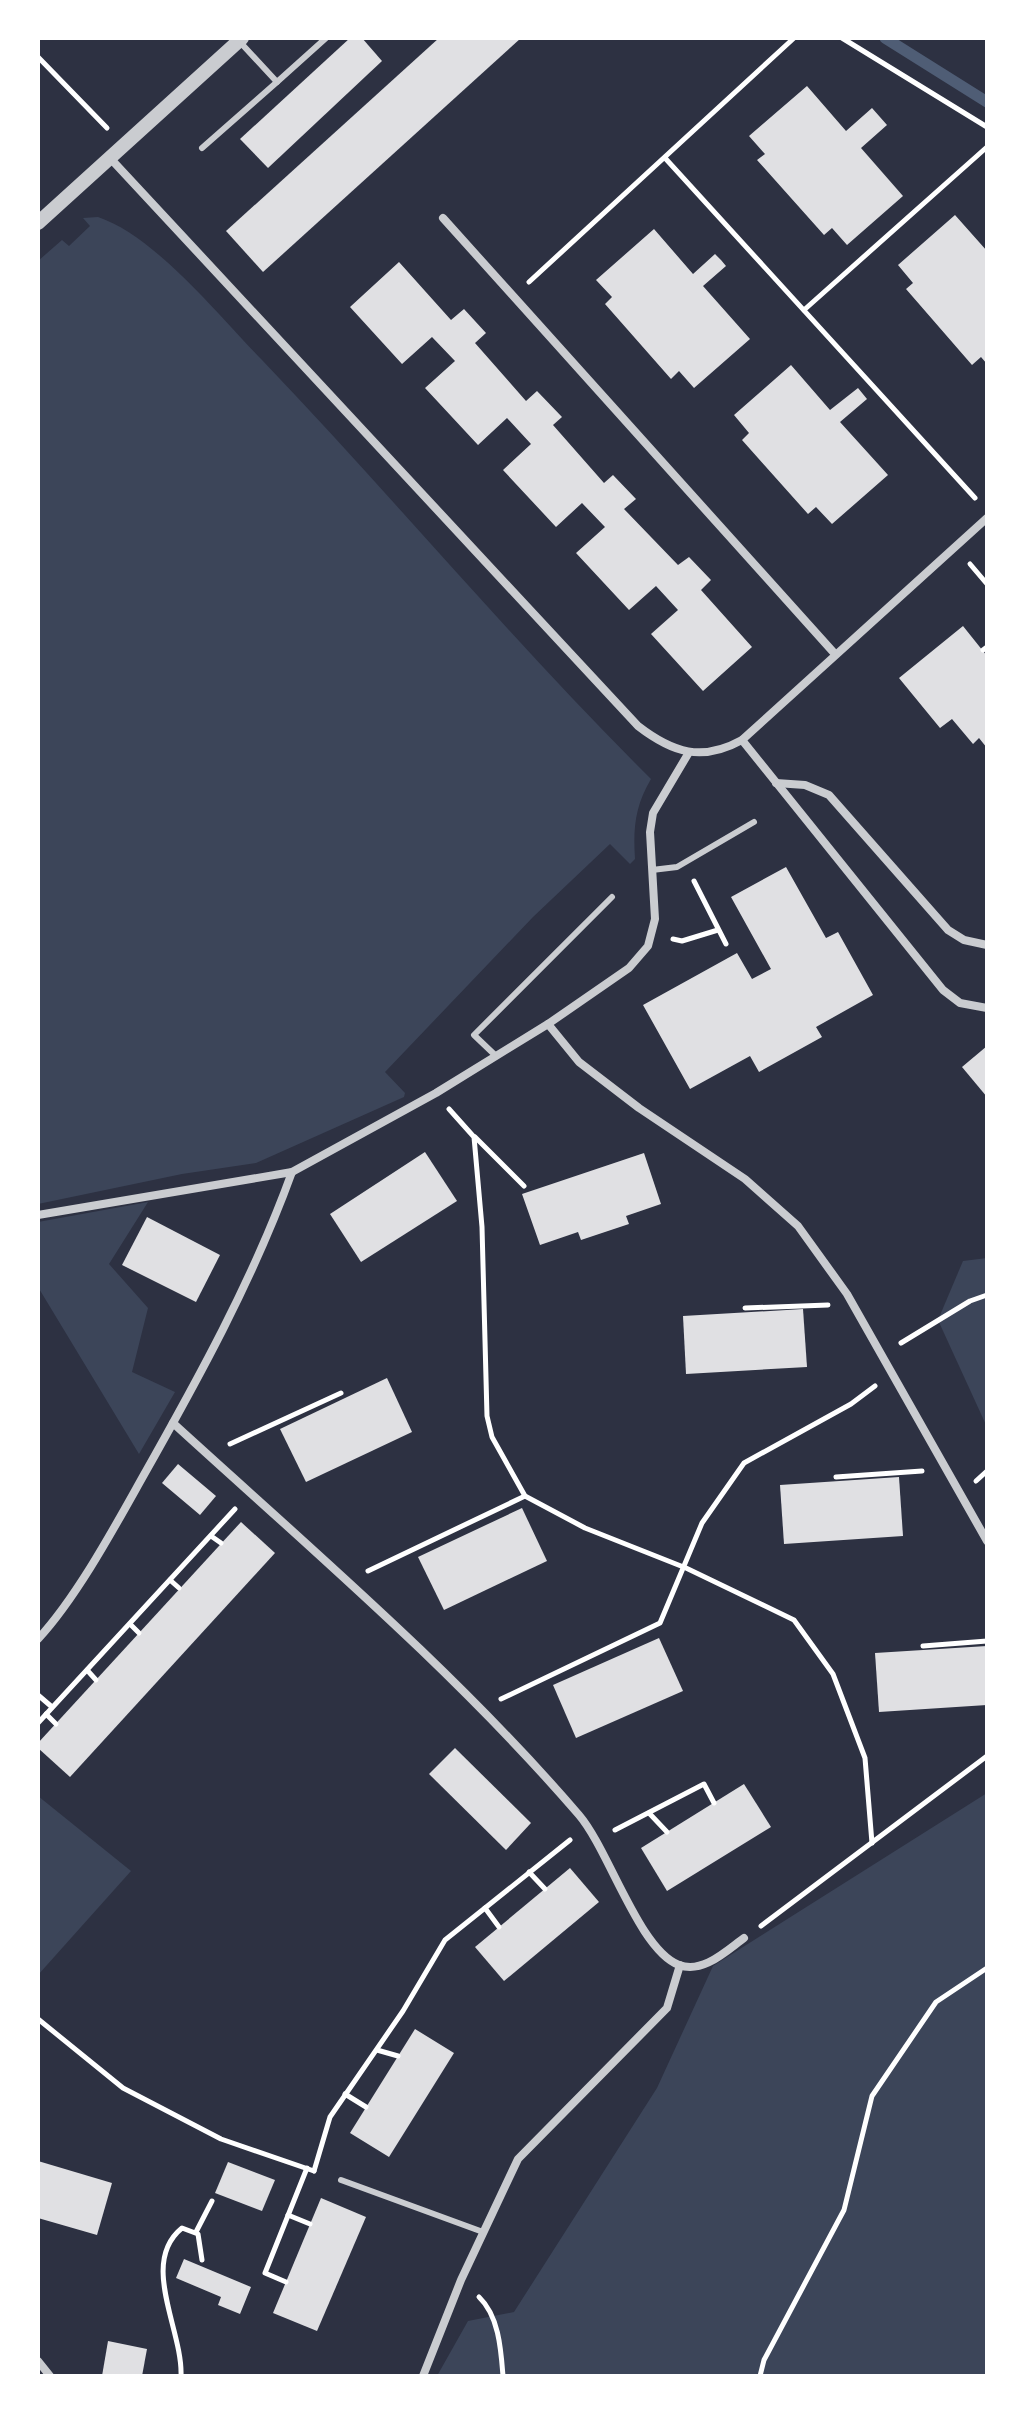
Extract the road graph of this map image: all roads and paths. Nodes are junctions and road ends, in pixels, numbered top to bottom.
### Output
1 (326, 38) edge
2 (794, 38) edge
3 (842, 38) edge
4 (241, 39) edge
5 (38, 57) edge
6 (277, 82) junction
7 (987, 127) edge
8 (108, 129) dead end
9 (987, 147) edge
10 (202, 148) dead end
11 (110, 158) junction
12 (665, 158) junction
13 (443, 218) dead end
14 (38, 223) edge
15 (514, 296) junction
16 (804, 310) junction
17 (975, 498) dead end
18 (987, 518) edge
19 (835, 654) junction
20 (742, 740) junction
21 (688, 754) junction
22 (776, 783) junction
23 (754, 822) dead end
24 (684, 862) junction
25 (652, 870) junction
26 (612, 897) dead end
27 (718, 930) junction
28 (650, 935) junction
29 (726, 944) dead end
30 (987, 945) edge
31 (987, 1008) edge
32 (548, 1024) junction
33 (496, 1056) junction
34 (436, 1093) junction
35 (474, 1137) junction
36 (292, 1172) junction
37 (524, 1186) dead end
38 (38, 1215) edge
39 (847, 1294) junction
40 (987, 1295) edge
41 (745, 1308) dead end
42 (881, 1355) junction
43 (879, 1383) dead end
44 (341, 1393) dead end
45 (173, 1423) junction
46 (207, 1454) junction
47 (943, 1462) junction
48 (836, 1477) dead end
49 (249, 1493) junction
50 (525, 1496) junction
51 (211, 1536) junction
52 (987, 1541) edge
53 (221, 1543) dead end
54 (686, 1568) junction
55 (360, 1575) dead end
56 (170, 1580) junction
57 (179, 1588) dead end
58 (130, 1624) junction
59 (139, 1633) dead end
60 (38, 1639) edge
61 (987, 1641) edge
62 (923, 1646) dead end
63 (87, 1670) junction
64 (96, 1680) dead end
65 (38, 1695) edge
66 (492, 1703) dead end
67 (52, 1707) junction
68 (46, 1714) junction
69 (38, 1723) edge
70 (56, 1724) dead end
71 (987, 1756) edge
72 (714, 1803) dead end
73 (649, 1813) junction
74 (587, 1827) junction
75 (667, 1832) dead end
76 (596, 1840) junction
77 (872, 1843) junction
78 (529, 1872) junction
79 (545, 1889) dead end
80 (485, 1908) junction
81 (499, 1927) dead end
82 (744, 1938) joint
83 (680, 1965) junction
84 (987, 1968) edge
85 (38, 2019) edge
86 (377, 2050) junction
87 (398, 2056) dead end
88 (345, 2094) junction
89 (366, 2107) dead end
90 (307, 2168) junction
91 (314, 2171) junction
92 (341, 2180) joint
93 (212, 2201) dead end
94 (288, 2215) junction
95 (310, 2224) dead end
96 (196, 2232) junction
97 (483, 2232) junction
98 (202, 2260) dead end
99 (461, 2280) junction
100 (286, 2282) dead end
101 (38, 2361) edge
102 (50, 2376) edge
103 (181, 2376) edge
104 (423, 2376) edge
105 (503, 2376) edge
106 (760, 2376) edge

1 - 6 lane
2 - 12 path
3 - 7 path
4 - 6 lane
4 - 11 street
5 - 8 path
6 - 10 lane
9 - 16 path
11 - 14 street
11 - 21 street
12 - 15 path
12 - 16 path
13 - 15 street
15 - 19 street
16 - 17 path
18 - 19 street
19 - 20 street
20 - 21 street
20 - 22 street
21 - 25 street
22 - 30 street
22 - 31 street
23 - 24 lane
24 - 25 lane
24 - 27 path
25 - 28 street
26 - 33 lane
27 - 28 path
27 - 29 path
28 - 32 street
32 - 33 street
32 - 39 street
33 - 34 street
34 - 35 path
34 - 36 street
35 - 37 path
35 - 50 path
36 - 38 street
36 - 45 street
39 - 41 path
39 - 42 street
40 - 42 path
42 - 47 street
43 - 54 path
44 - 46 path
45 - 46 street
45 - 60 street
46 - 49 street
47 - 48 path
47 - 52 street
49 - 51 path
49 - 74 street
50 - 54 path
50 - 55 path
51 - 53 path
51 - 56 path
54 - 66 path
54 - 77 path
56 - 57 path
56 - 58 path
58 - 59 path
58 - 63 path
61 - 62 path
63 - 64 path
63 - 67 path
65 - 67 path
67 - 68 path
68 - 69 path
68 - 70 path
71 - 77 path
72 - 73 path
73 - 75 path
73 - 76 path
74 - 76 street
74 - 78 path
76 - 83 street
77 - 82 path
78 - 79 path
78 - 80 path
80 - 81 path
80 - 86 path
82 - 83 street
83 - 97 street
84 - 106 path
85 - 90 path
86 - 87 path
86 - 88 path
88 - 89 path
88 - 91 path
90 - 91 path
90 - 94 path
91 - 92 path
92 - 97 lane
93 - 96 path
94 - 95 path
94 - 100 path
96 - 98 path
96 - 103 path
97 - 99 street
99 - 104 street
99 - 105 path
101 - 102 street

